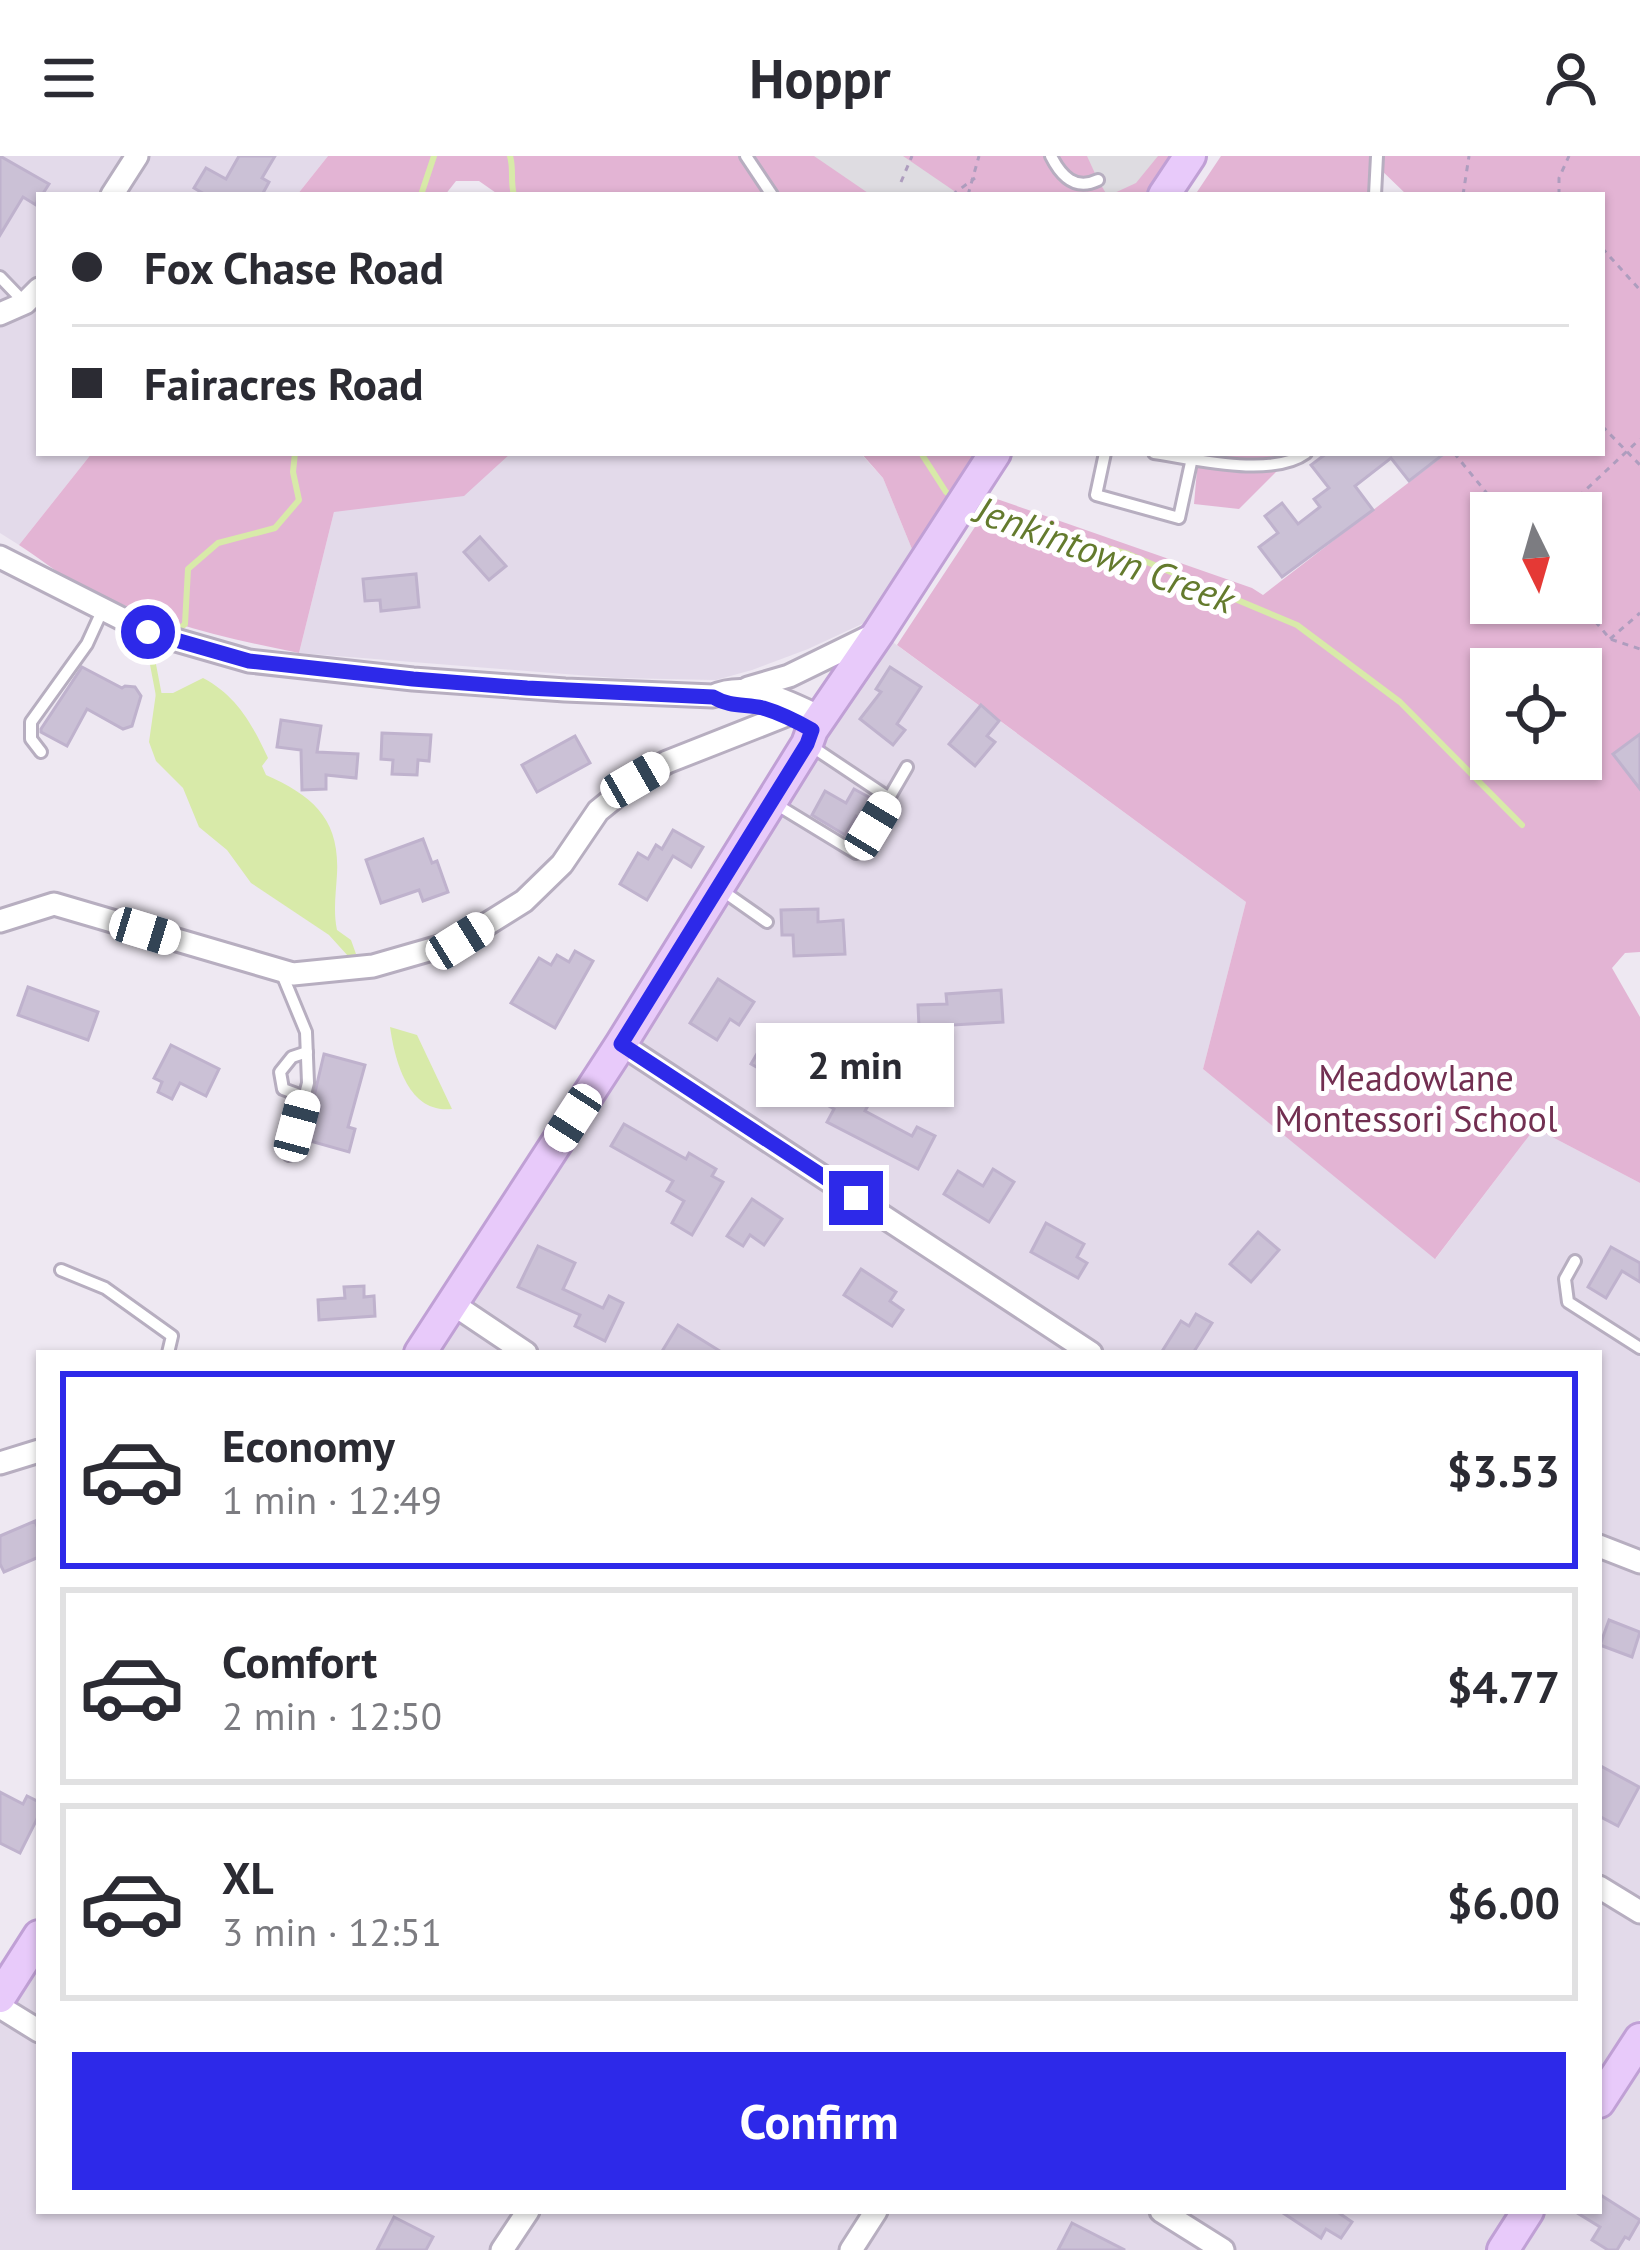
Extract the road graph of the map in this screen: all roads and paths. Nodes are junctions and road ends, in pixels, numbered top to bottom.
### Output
1 (137, 156) edge
2 (746, 156) edge
3 (912, 156) edge
4 (979, 156) edge
5 (1051, 156) edge
6 (1190, 156) edge
7 (1376, 156) edge
8 (1468, 156) edge
9 (1569, 156) edge
10 (974, 178) junction
11 (1098, 180) dead end
12 (901, 182) dead end
13 (1073, 189) edge
14 (114, 192) edge
15 (770, 192) edge
16 (956, 192) edge
17 (969, 192) edge
18 (1167, 192) edge
19 (1375, 192) edge
20 (1463, 192) edge
21 (1559, 192) edge
22 (1605, 251) edge
23 (0, 278) edge
24 (1640, 290) edge
25 (32, 296) edge
26 (0, 314) edge
27 (1605, 429) edge
28 (1640, 439) edge
29 (1627, 452) junction
30 (993, 456) edge
31 (1105, 456) edge
32 (1177, 456) edge
33 (1302, 456) edge
34 (1456, 456) edge
35 (1192, 458) junction
36 (1640, 465) edge
37 (1486, 492) edge
38 (1584, 492) edge
39 (0, 556) edge
40 (103, 609) junction
41 (1640, 613) edge
42 (1598, 624) edge
43 (879, 632) junction
44 (1610, 639) junction
45 (1640, 649) edge
46 (741, 691) junction
47 (713, 697) junction
48 (806, 727) junction
49 (41, 752) dead end
50 (907, 767) dead end
51 (889, 798) junction
52 (771, 801) junction
53 (718, 888) junction
54 (0, 921) edge
55 (767, 922) dead end
56 (281, 970) junction
57 (621, 1044) junction
58 (307, 1052) junction
59 (305, 1097) junction
60 (289, 1155) dead end
61 (1575, 1261) dead end
62 (61, 1270) dead end
63 (453, 1304) junction
64 (1640, 1348) edge
65 (169, 1350) edge
66 (422, 1350) edge
67 (522, 1350) edge
68 (1086, 1350) edge
69 (36, 1451) edge
70 (0, 1463) edge
71 (1602, 1547) edge
72 (1640, 1562) edge
73 (1602, 1889) edge
74 (1640, 1912) edge
75 (36, 1941) edge
76 (0, 1997) edge
77 (0, 2007) edge
78 (36, 2029) edge
79 (1640, 2039) edge
80 (1602, 2097) edge
81 (526, 2214) edge
82 (874, 2214) edge
83 (1164, 2214) edge
84 (1526, 2214) edge
85 (1192, 2242) edge
86 (502, 2250) edge
87 (851, 2250) edge
88 (1223, 2250) edge
89 (1503, 2250) edge

1 - 14 street
2 - 15 lane
3 - 12 path
4 - 10 path
5 - 13 lane
6 - 18 street
7 - 19 lane
8 - 20 path
9 - 21 path
10 - 16 path
10 - 17 path
11 - 13 lane
22 - 24 path
23 - 25 lane
25 - 26 street
27 - 29 path
28 - 29 path
29 - 36 path
29 - 38 path
30 - 43 street
31 - 35 lane
32 - 35 lane
33 - 35 lane
34 - 37 path
39 - 40 street
40 - 47 street
40 - 49 lane
41 - 44 path
42 - 44 path
43 - 46 street
43 - 48 street
44 - 45 path
46 - 47 street
46 - 48 street
47 - 48 street
48 - 51 lane
48 - 52 street
48 - 56 street
50 - 51 lane
51 - 52 lane
52 - 53 street
53 - 55 lane
53 - 57 street
54 - 56 street
56 - 58 lane
57 - 63 street
57 - 68 street
58 - 59 lane
58 - 59 lane
59 - 60 lane
61 - 64 lane
62 - 65 lane
63 - 66 street
63 - 67 street
69 - 70 street
71 - 72 street
73 - 74 street
75 - 76 street
77 - 78 street
79 - 80 street
81 - 86 street
82 - 87 street
83 - 85 street
84 - 89 street
85 - 88 street

